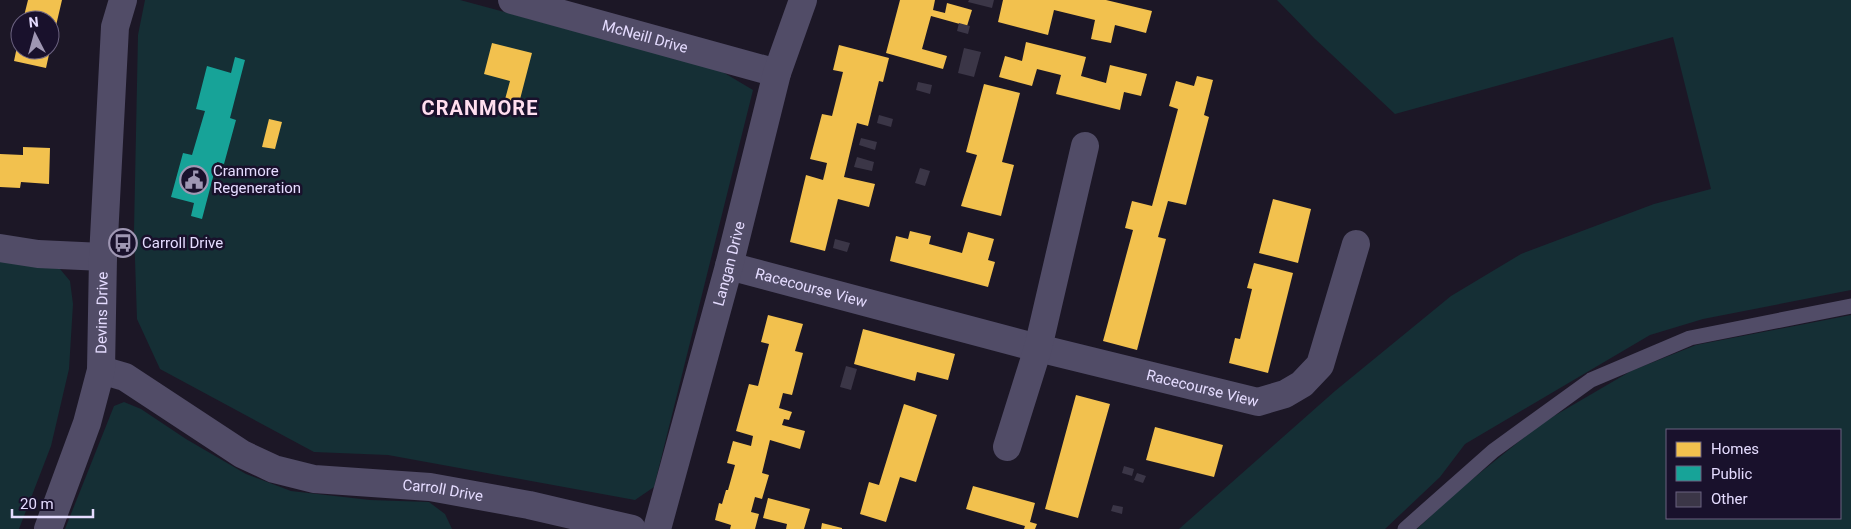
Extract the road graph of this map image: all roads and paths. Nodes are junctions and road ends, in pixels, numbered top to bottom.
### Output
1 (122, 0) edge
2 (512, 0) edge
3 (803, 0) edge
4 (777, 72) junction
5 (1085, 146) dead end
6 (1356, 244) dead end
7 (0, 248) edge
8 (103, 257) junction
9 (729, 266) junction
10 (1851, 306) edge
11 (1038, 348) junction
12 (100, 370) junction
13 (1007, 447) dead end
14 (48, 529) edge
15 (632, 529) edge
16 (657, 529) edge
17 (1405, 529) edge

1 - 8 street, Devins Drive
2 - 4 street, McNeill Drive
3 - 4 street, Langan Drive
4 - 9 street, Langan Drive
5 - 11 street
6 - 11 street, Racecourse View
7 - 8 street
8 - 12 street, Devins Drive
9 - 11 street, Racecourse View
9 - 16 street, Langan Drive
10 - 17 lane
11 - 13 street
12 - 14 street, Devins Drive
12 - 15 street, Carroll Drive

